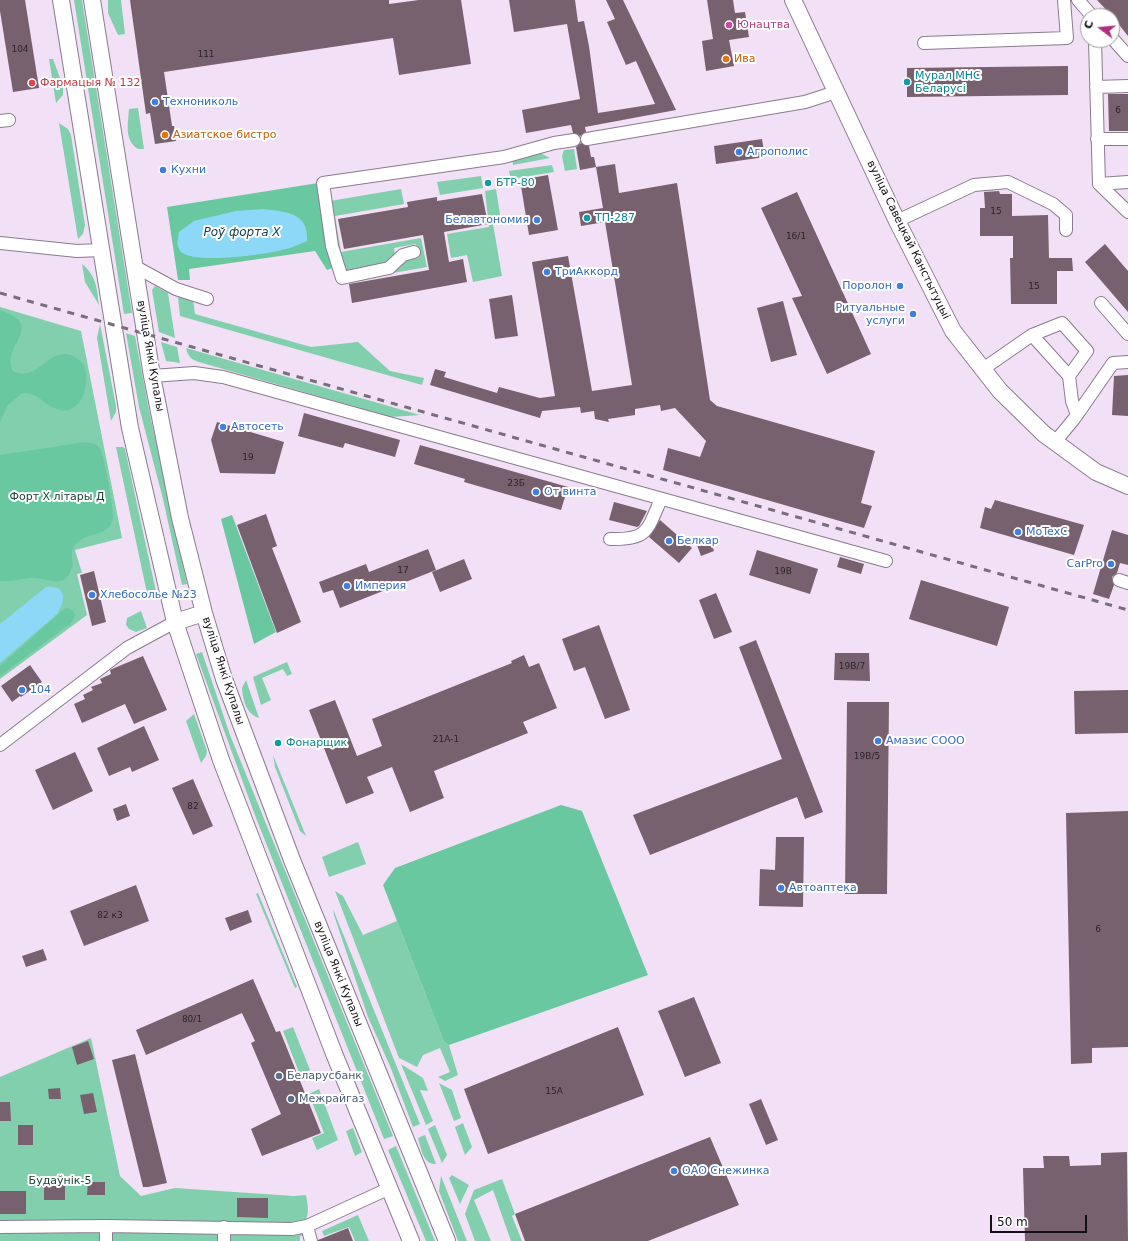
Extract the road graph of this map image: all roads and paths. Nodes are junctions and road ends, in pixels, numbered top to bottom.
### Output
1 (61, 0) edge
2 (92, 0) edge
3 (793, 0) edge
4 (1064, 0) edge
5 (1078, 0) edge
6 (1085, 8) edge
7 (924, 43) dead end
8 (1120, 47) edge
9 (1094, 48) edge
10 (1128, 56) edge
11 (1128, 86) edge
12 (1096, 87) junction
13 (836, 92) junction
14 (590, 126) dead end
15 (1097, 139) junction
16 (1128, 139) edge
17 (574, 140) dead end
18 (1128, 182) edge
19 (1098, 184) junction
20 (1128, 212) edge
21 (896, 221) junction
22 (1066, 230) dead end
23 (0, 243) edge
24 (102, 250) junction
25 (414, 252) dead end
26 (134, 266) junction
27 (207, 299) dead end
28 (1101, 303) dead end
29 (1128, 334) edge
30 (1032, 335) junction
31 (1128, 362) edge
32 (983, 369) junction
33 (152, 376) junction
34 (1069, 376) junction
35 (1077, 415) junction
36 (1055, 442) junction
37 (1128, 486) edge
38 (661, 500) junction
39 (610, 539) dead end
40 (886, 561) dead end
41 (204, 613) junction
42 (175, 622) junction
43 (0, 745) edge
44 (390, 1188) junction
45 (106, 1226) junction
46 (307, 1226) junction
47 (0, 1227) edge
48 (224, 1227) junction
49 (106, 1241) edge
50 (224, 1241) edge
51 (311, 1241) edge
52 (411, 1241) edge
53 (447, 1241) edge

1 - 24 main road
2 - 26 main road, вуліца Янкі Купалы
3 - 13 main road, вуліца Савецкай Канстытуцыі
4 - 7 lane
5 - 6 lane
8 - 10 lane
9 - 12 lane
11 - 12 lane
12 - 15 lane
13 - 14 lane
13 - 21 main road, вуліца Савецкай Канстытуцыі
15 - 16 lane
15 - 19 lane
17 - 25 lane
18 - 19 lane
19 - 20 lane
21 - 22 lane
21 - 32 main road, вуліца Савецкай Канстытуцыі
23 - 24 lane
24 - 42 main road
26 - 27 lane
26 - 33 main road, вуліца Янкі Купалы
28 - 29 lane
30 - 32 lane
30 - 34 lane
30 - 34 lane
31 - 35 lane
32 - 36 main road, вуліца Савецкай Канстытуцыі
33 - 38 lane
33 - 41 main road, вуліца Янкі Купалы
34 - 35 lane
35 - 36 lane
36 - 37 main road, вуліца Савецкай Канстытуцыі
38 - 39 lane
38 - 40 lane
41 - 42 main road
41 - 53 main road, вуліца Янкі Купалы
42 - 43 lane
42 - 44 main road
44 - 46 lane
44 - 52 main road
45 - 47 lane
45 - 48 lane
45 - 49 lane
46 - 48 lane
46 - 51 lane
48 - 50 lane

